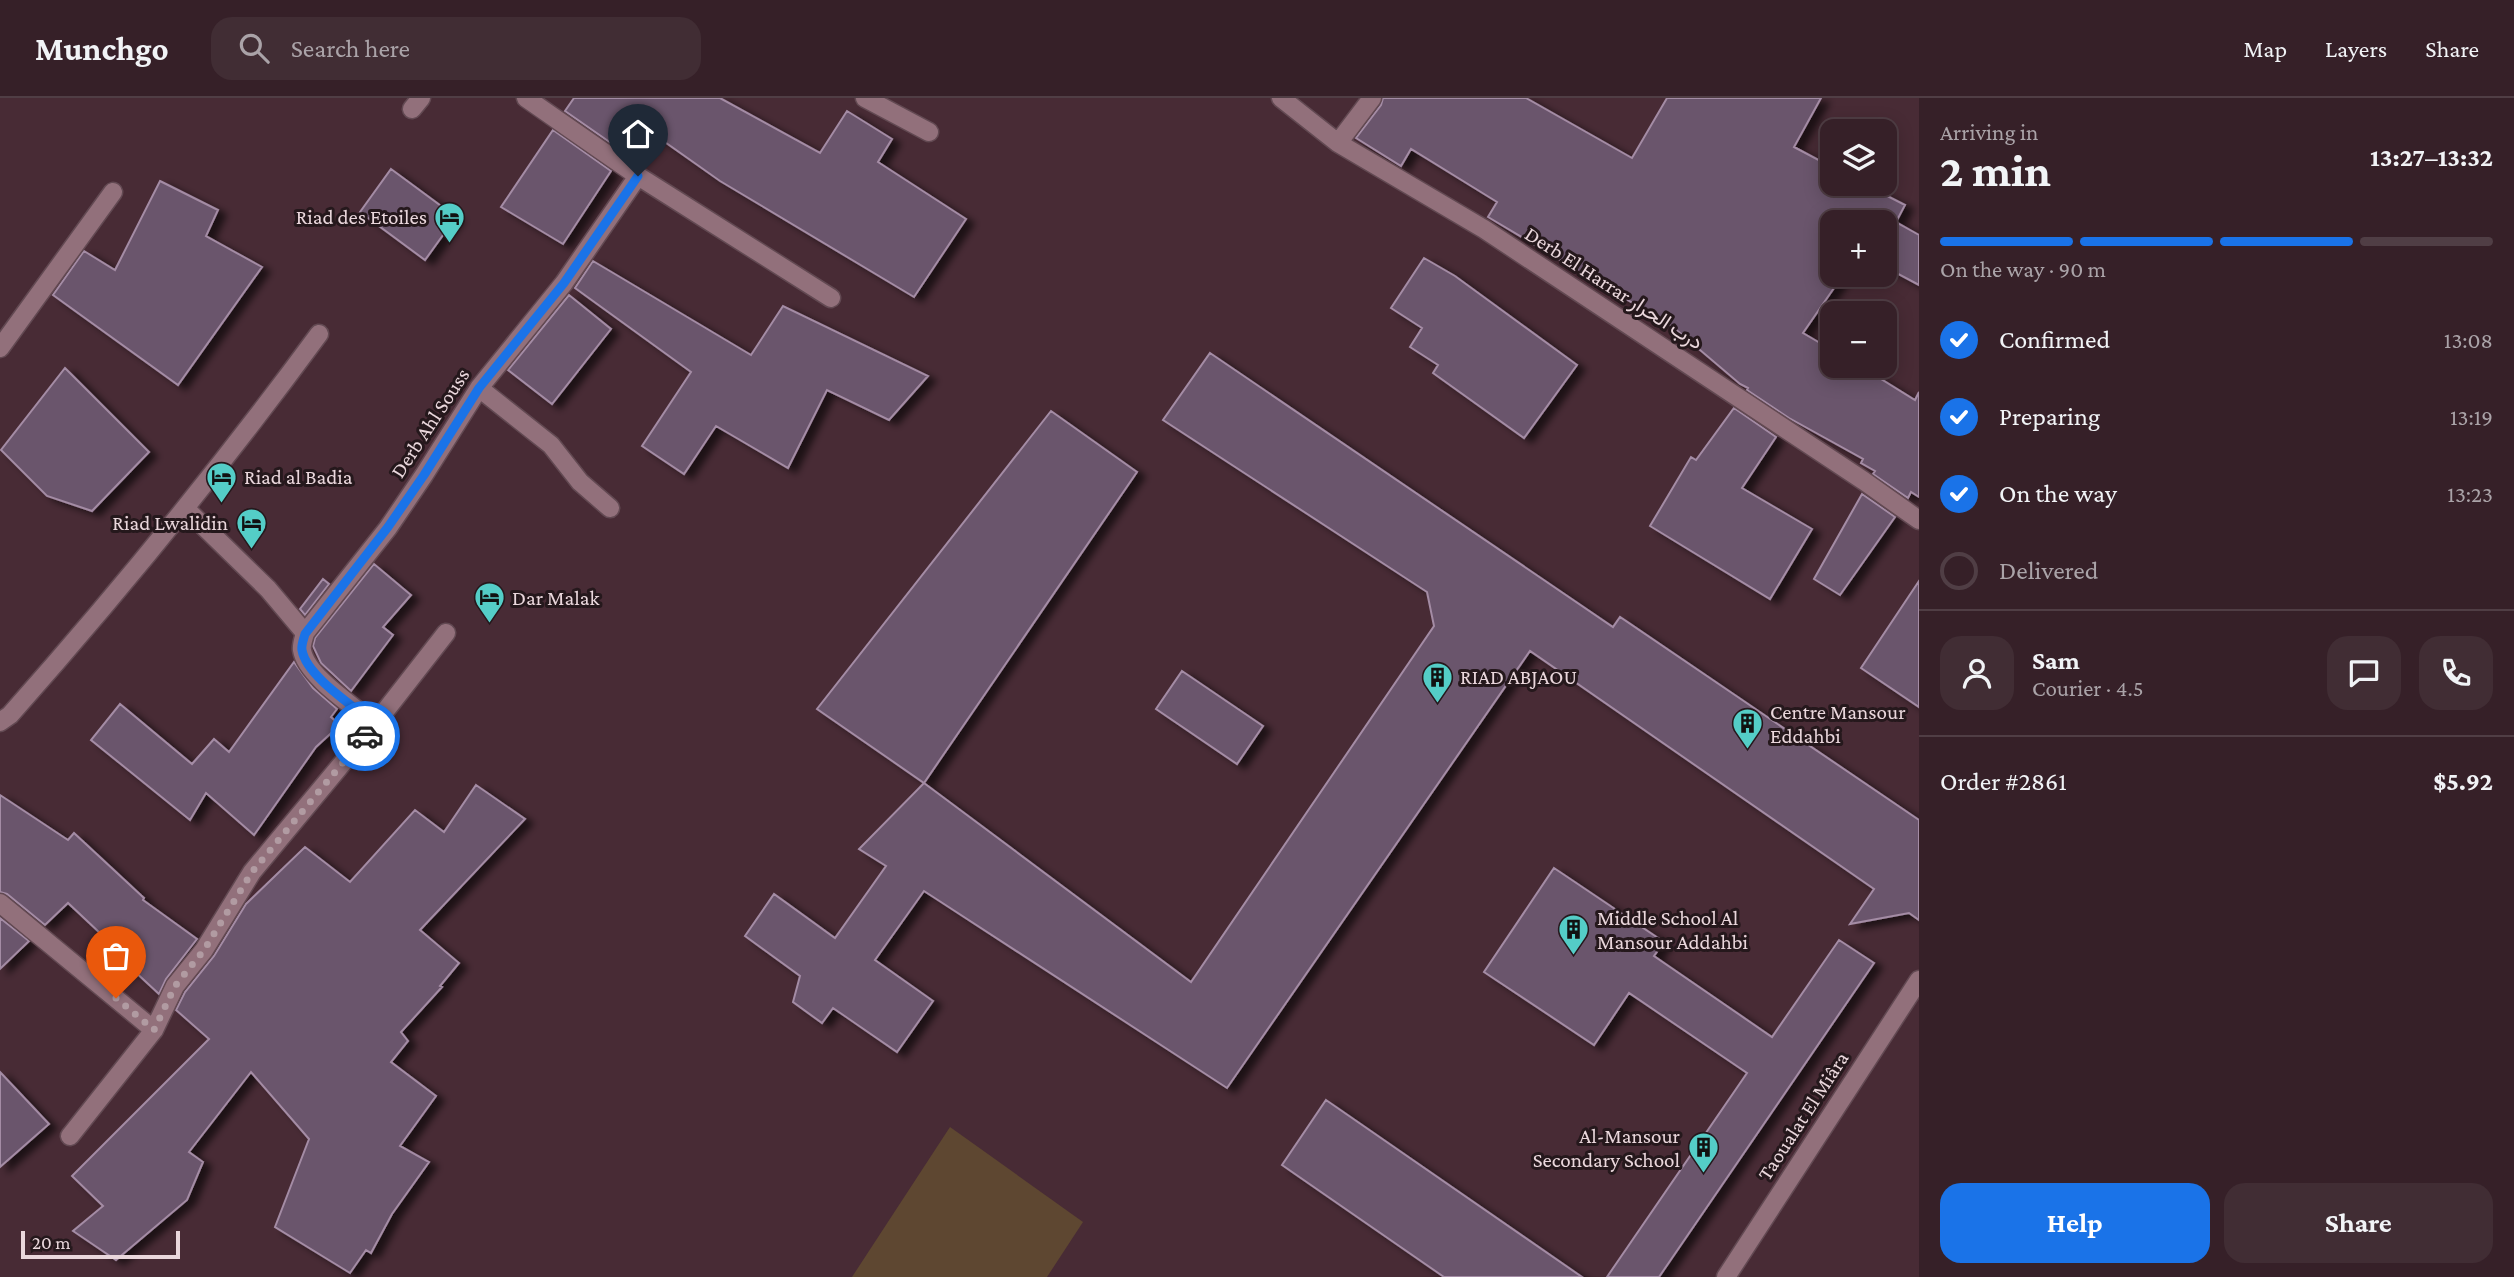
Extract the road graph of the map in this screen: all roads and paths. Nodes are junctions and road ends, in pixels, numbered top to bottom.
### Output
1 (526, 98) edge
2 (865, 98) edge
3 (1281, 98) edge
4 (1372, 98) edge
5 (929, 132) dead end
6 (1338, 143) junction
7 (638, 176) junction
8 (113, 192) dead end
9 (831, 298) dead end
10 (319, 334) dead end
11 (0, 348) edge
12 (479, 388) junction
13 (610, 508) dead end
14 (186, 509) junction
15 (1919, 520) edge
16 (446, 632) dead end
17 (305, 634) junction
18 (0, 722) edge
19 (375, 724) junction
20 (0, 902) edge
21 (1919, 981) edge
22 (154, 1030) junction
23 (70, 1136) dead end
24 (1726, 1277) edge

1 - 7 street
2 - 5 street
3 - 6 street, Derb El Harrar درب الحرار
4 - 6 street
6 - 15 street, Derb El Harrar درب الحرار
7 - 9 street
7 - 12 street, Derb Ahl Souss
8 - 11 street
10 - 14 street
12 - 13 street
12 - 17 street, Derb Ahl Souss
14 - 17 street
14 - 18 street
16 - 19 street
17 - 19 street
19 - 22 street
20 - 22 street
21 - 24 street, Taoualat El Miâra
22 - 23 street

